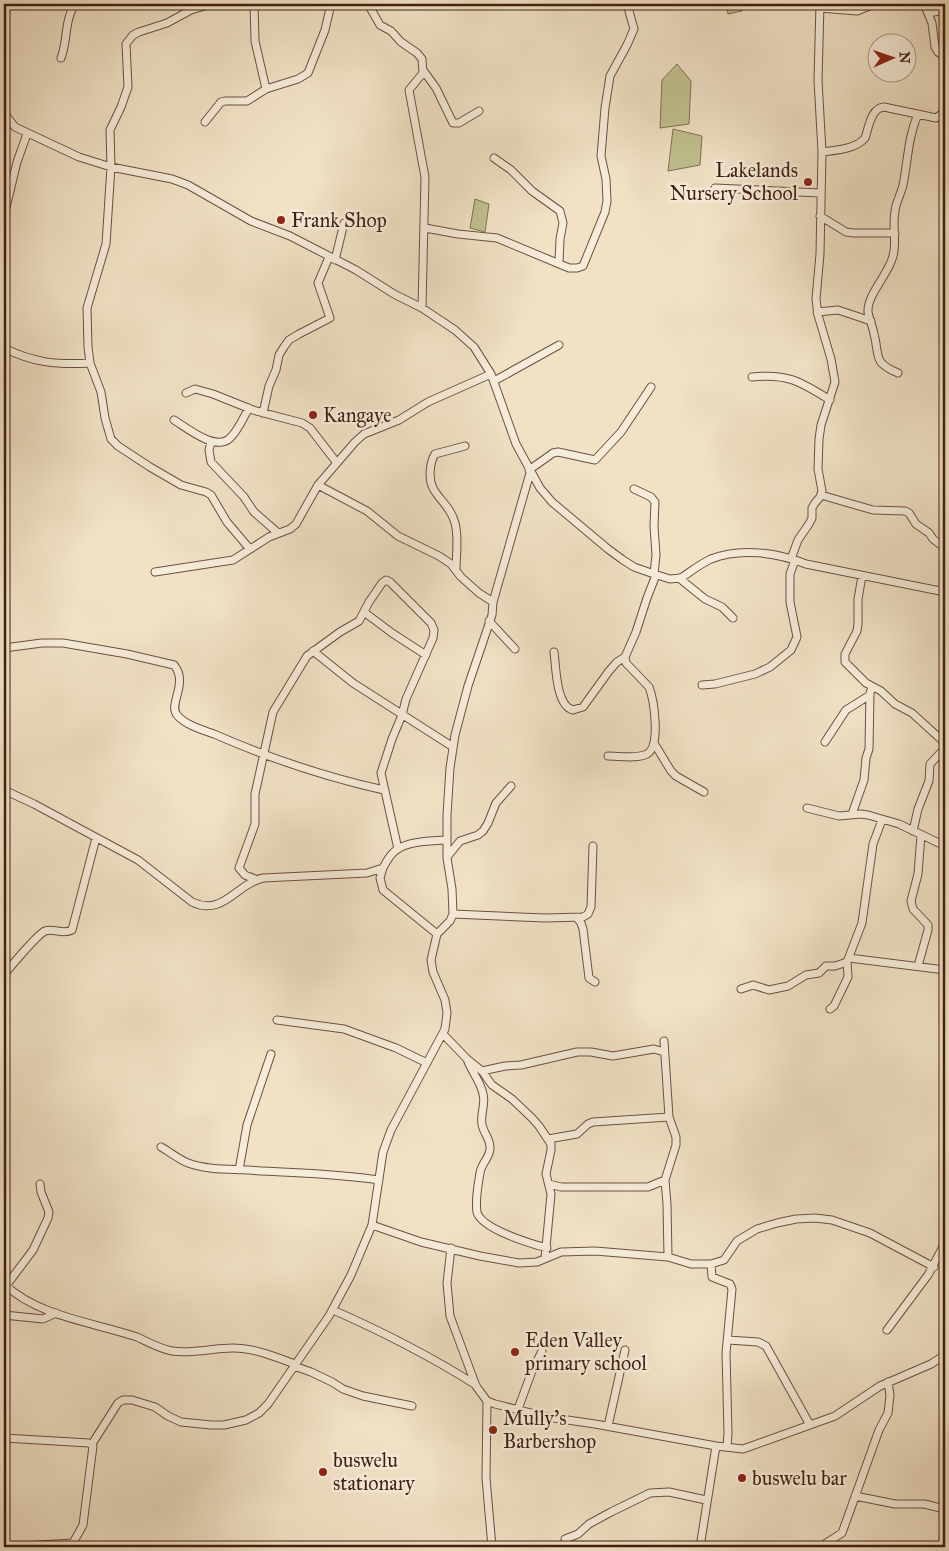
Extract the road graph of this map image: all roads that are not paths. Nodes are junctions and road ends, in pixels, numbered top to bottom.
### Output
1 (75, 4) edge
2 (212, 4) edge
3 (254, 4) edge
4 (331, 4) edge
5 (368, 4) edge
6 (627, 4) edge
7 (874, 4) edge
8 (924, 4) edge
9 (820, 6) edge
10 (945, 10) edge
11 (928, 13) junction
12 (945, 57) edge
13 (61, 58) dead end
14 (423, 70) junction
15 (266, 90) junction
16 (945, 100) edge
17 (479, 111) dead end
18 (4, 113) edge
19 (918, 114) junction
20 (205, 122) dead end
21 (27, 134) junction
22 (822, 152) junction
23 (494, 158) dead end
24 (111, 167) junction
25 (714, 188) dead end
26 (820, 193) junction
27 (4, 216) edge
28 (820, 216) junction
29 (344, 223) dead end
30 (425, 228) junction
31 (895, 233) junction
32 (332, 258) junction
33 (559, 263) junction
34 (422, 308) junction
35 (817, 312) junction
36 (871, 321) junction
37 (559, 345) dead end
38 (4, 348) edge
39 (90, 363) junction
40 (898, 373) dead end
41 (752, 377) dead end
42 (492, 378) junction
43 (651, 387) dead end
44 (186, 393) dead end
45 (830, 400) junction
46 (249, 408) junction
47 (263, 413) junction
48 (174, 420) dead end
49 (211, 442) junction
50 (464, 446) dead end
51 (337, 463) junction
52 (530, 471) junction
53 (318, 485) junction
54 (634, 489) dead end
55 (821, 495) junction
56 (278, 533) junction
57 (249, 548) junction
58 (945, 548) edge
59 (793, 559) junction
60 (456, 570) junction
61 (155, 572) dead end
62 (655, 574) junction
63 (862, 576) junction
64 (679, 578) junction
65 (945, 592) edge
66 (493, 602) junction
67 (364, 612) junction
68 (733, 618) dead end
69 (489, 622) junction
70 (4, 648) edge
71 (313, 650) junction
72 (515, 650) dead end
73 (554, 652) dead end
74 (426, 656) junction
75 (625, 657) junction
76 (702, 685) dead end
77 (872, 687) junction
78 (870, 695) junction
79 (402, 715) junction
80 (825, 742) dead end
81 (654, 743) junction
82 (945, 743) edge
83 (453, 747) junction
84 (945, 748) edge
85 (264, 753) junction
86 (608, 756) dead end
87 (511, 786) dead end
88 (4, 790) edge
89 (384, 790) junction
90 (704, 792) dead end
91 (807, 808) dead end
92 (852, 814) junction
93 (882, 820) junction
94 (913, 831) junction
95 (921, 835) junction
96 (96, 838) junction
97 (447, 840) junction
98 (593, 846) dead end
99 (945, 846) edge
100 (398, 849) junction
101 (447, 858) junction
102 (383, 868) junction
103 (255, 879) junction
104 (453, 914) junction
105 (577, 918) junction
106 (437, 934) junction
107 (848, 960) junction
108 (918, 966) junction
109 (945, 970) edge
110 (4, 975) edge
111 (595, 982) dead end
112 (741, 989) dead end
113 (830, 1009) dead end
114 (277, 1020) dead end
115 (443, 1034) junction
116 (664, 1041) dead end
117 (664, 1052) junction
118 (272, 1054) dead end
119 (467, 1059) junction
120 (427, 1063) junction
121 (482, 1071) junction
122 (669, 1116) junction
123 (548, 1139) junction
124 (161, 1146) dead end
125 (239, 1170) junction
126 (379, 1180) junction
127 (665, 1180) junction
128 (40, 1184) dead end
129 (549, 1184) junction
130 (561, 1187) junction
131 (551, 1194) junction
132 (372, 1225) junction
133 (945, 1243) edge
134 (451, 1248) junction
135 (547, 1248) junction
136 (668, 1257) junction
137 (545, 1258) junction
138 (711, 1264) junction
139 (934, 1267) junction
140 (5, 1285) edge
141 (333, 1310) junction
142 (56, 1313) junction
143 (4, 1315) edge
144 (887, 1330) dead end
145 (728, 1340) junction
146 (626, 1350) dead end
147 (542, 1351) dead end
148 (945, 1355) edge
149 (295, 1365) junction
150 (888, 1382) junction
151 (476, 1386) junction
152 (487, 1401) junction
153 (412, 1406) dead end
154 (518, 1409) junction
155 (810, 1425) junction
156 (608, 1426) junction
157 (4, 1438) edge
158 (92, 1444) junction
159 (716, 1446) junction
160 (727, 1447) junction
161 (855, 1496) junction
162 (706, 1500) junction
163 (945, 1509) edge
164 (566, 1539) dead end
165 (76, 1545) edge
166 (24, 1546) edge
167 (4, 1547) edge
168 (492, 1547) edge
169 (700, 1547) edge
170 (820, 1547) edge

1 - 13 street
2 - 24 street
3 - 15 street
4 - 15 street
5 - 14 street
6 - 33 street
7 - 9 street
8 - 11 street
9 - 22 street
10 - 11 street
11 - 12 street
14 - 17 street
14 - 30 street
15 - 20 street
16 - 19 street
18 - 21 street
19 - 22 street
19 - 31 street
21 - 24 street
21 - 27 street
22 - 26 street
23 - 33 street
24 - 32 street
24 - 39 street
25 - 26 street
26 - 28 street
28 - 31 street
28 - 35 street
29 - 32 street
30 - 33 street
30 - 34 street
31 - 36 street
32 - 34 street
32 - 47 street
34 - 42 street
35 - 36 street
35 - 45 street
36 - 40 street
37 - 42 street
38 - 39 street
39 - 57 street
41 - 45 street
42 - 51 street
42 - 52 street
43 - 52 street
44 - 46 street
45 - 55 street
46 - 47 street
46 - 49 street
47 - 51 street
48 - 49 street
49 - 56 street
50 - 60 street
51 - 53 street
52 - 62 street
52 - 66 street
53 - 56 street
53 - 60 street
54 - 62 street
55 - 58 street
55 - 59 street
56 - 57 street
57 - 61 street
59 - 63 street
59 - 64 street
59 - 76 street
60 - 66 street
62 - 64 street
62 - 75 street
63 - 65 street
63 - 77 street
64 - 68 street
66 - 69 street
67 - 71 street
67 - 74 street
67 - 74 street
69 - 72 street
69 - 83 street
70 - 85 street
71 - 79 street
71 - 85 street
73 - 75 street
74 - 79 street
75 - 81 street
77 - 78 street
77 - 82 street
78 - 80 street
78 - 92 street
79 - 83 street
79 - 89 street
81 - 86 street
81 - 90 street
83 - 97 street
84 - 94 street
85 - 89 street
85 - 103 street
87 - 101 street
88 - 96 street
89 - 100 street
91 - 92 street
92 - 93 street
93 - 94 street
93 - 107 street
94 - 95 street
95 - 99 street
95 - 108 street
96 - 103 street
96 - 110 street
97 - 100 street
97 - 101 street
98 - 105 street
100 - 102 street
101 - 104 street
102 - 103 street
102 - 106 street
104 - 105 street
104 - 106 street
105 - 111 street
106 - 115 street
107 - 108 street
107 - 112 street
107 - 113 street
108 - 109 street
114 - 120 street
115 - 119 street
115 - 120 street
116 - 117 street
117 - 121 street
117 - 122 street
118 - 125 street
119 - 121 street
119 - 135 street
120 - 126 street
121 - 123 street
122 - 123 street
122 - 127 street
123 - 129 street
124 - 125 street
125 - 126 street
126 - 132 street
127 - 130 street
127 - 136 street
128 - 140 street
129 - 130 street
129 - 131 street
130 - 131 street
131 - 135 street
132 - 134 street
132 - 141 street
133 - 139 street
134 - 137 street
134 - 151 street
135 - 137 street
136 - 137 street
136 - 138 street
138 - 139 street
138 - 145 street
139 - 144 street
140 - 142 street
141 - 149 street
141 - 151 street
142 - 143 street
142 - 149 street
145 - 155 street
145 - 160 street
146 - 156 street
147 - 154 street
148 - 150 street
149 - 153 street
149 - 158 street
150 - 155 street
150 - 161 street
151 - 152 street
152 - 154 street
152 - 168 street
154 - 156 street
155 - 160 street
156 - 159 street
157 - 158 street
158 - 165 street
159 - 160 street
159 - 162 street
161 - 163 street
161 - 170 street
162 - 164 street
162 - 169 street
165 - 166 street
166 - 167 street

